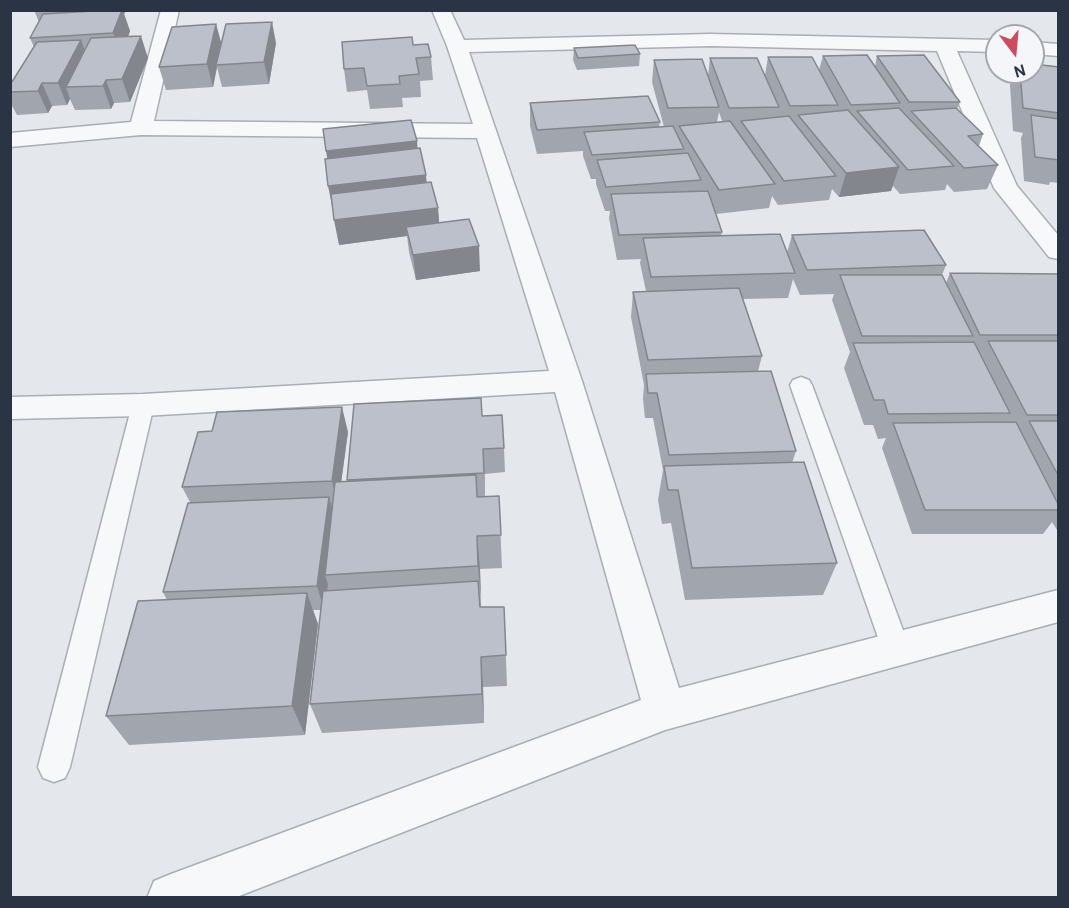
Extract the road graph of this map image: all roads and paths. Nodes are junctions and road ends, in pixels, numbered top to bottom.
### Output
1 (170, 10) edge
2 (441, 10) edge
3 (457, 46) junction
4 (945, 46) junction
5 (985, 46) edge
6 (141, 128) junction
7 (486, 130) junction
8 (10, 140) edge
9 (1059, 251) edge
10 (567, 381) junction
11 (801, 385) dead end
12 (143, 405) junction
13 (10, 408) edge
14 (1059, 606) edge
15 (896, 649) junction
16 (664, 711) junction
17 (54, 768) dead end
18 (171, 897) edge

1 - 6 street
2 - 3 street
3 - 4 street
3 - 7 street
4 - 5 street
4 - 9 street
6 - 7 street
6 - 8 street
7 - 10 street
10 - 12 street
10 - 16 street
11 - 15 lane
12 - 13 street
12 - 17 lane
14 - 15 street
15 - 16 street
16 - 18 street

